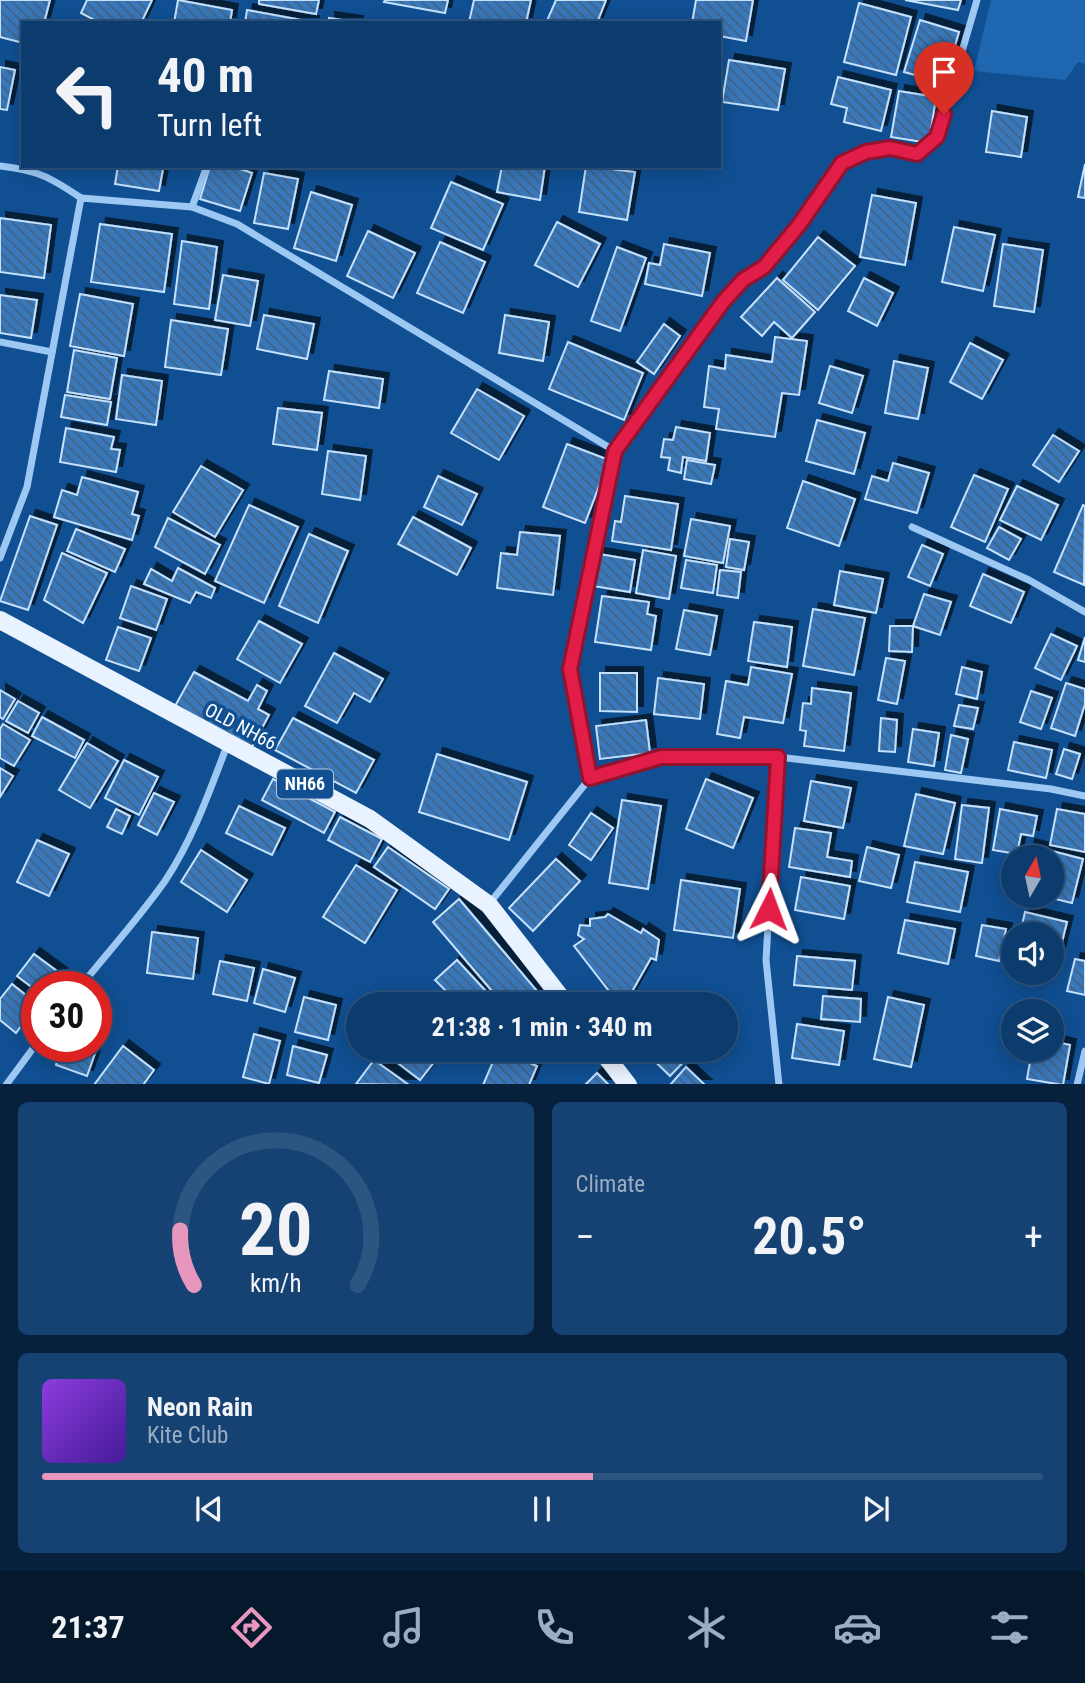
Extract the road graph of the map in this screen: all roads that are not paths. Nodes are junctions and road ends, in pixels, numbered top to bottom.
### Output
1 (977, 0) edge
2 (0, 166) edge
3 (206, 168) edge
4 (81, 198) junction
5 (192, 207) junction
6 (0, 342) edge
7 (52, 352) junction
8 (615, 451) junction
9 (912, 527) dead end
10 (0, 558) edge
11 (1085, 612) edge
12 (0, 620) edge
13 (228, 742) junction
14 (778, 757) junction
15 (590, 778) junction
16 (1085, 796) edge
17 (489, 905) junction
18 (93, 971) edge
19 (557, 992) edge
20 (1085, 1051) edge
21 (23, 1062) edge
22 (611, 1062) edge
23 (6, 1084) edge
24 (628, 1084) edge
25 (779, 1084) edge
26 (1077, 1084) edge

1 - 8 street
2 - 4 street
3 - 5 street
4 - 5 street
4 - 7 street
5 - 8 street
6 - 7 street
7 - 10 street
8 - 15 street
9 - 11 street
12 - 13 main road, OLD NH66 / NH66
13 - 17 main road, OLD NH66 / NH66
13 - 18 street
14 - 15 street
14 - 16 street
14 - 25 street
15 - 17 street
17 - 19 main road, OLD NH66 / NH66
20 - 26 street
21 - 23 street
22 - 24 main road

